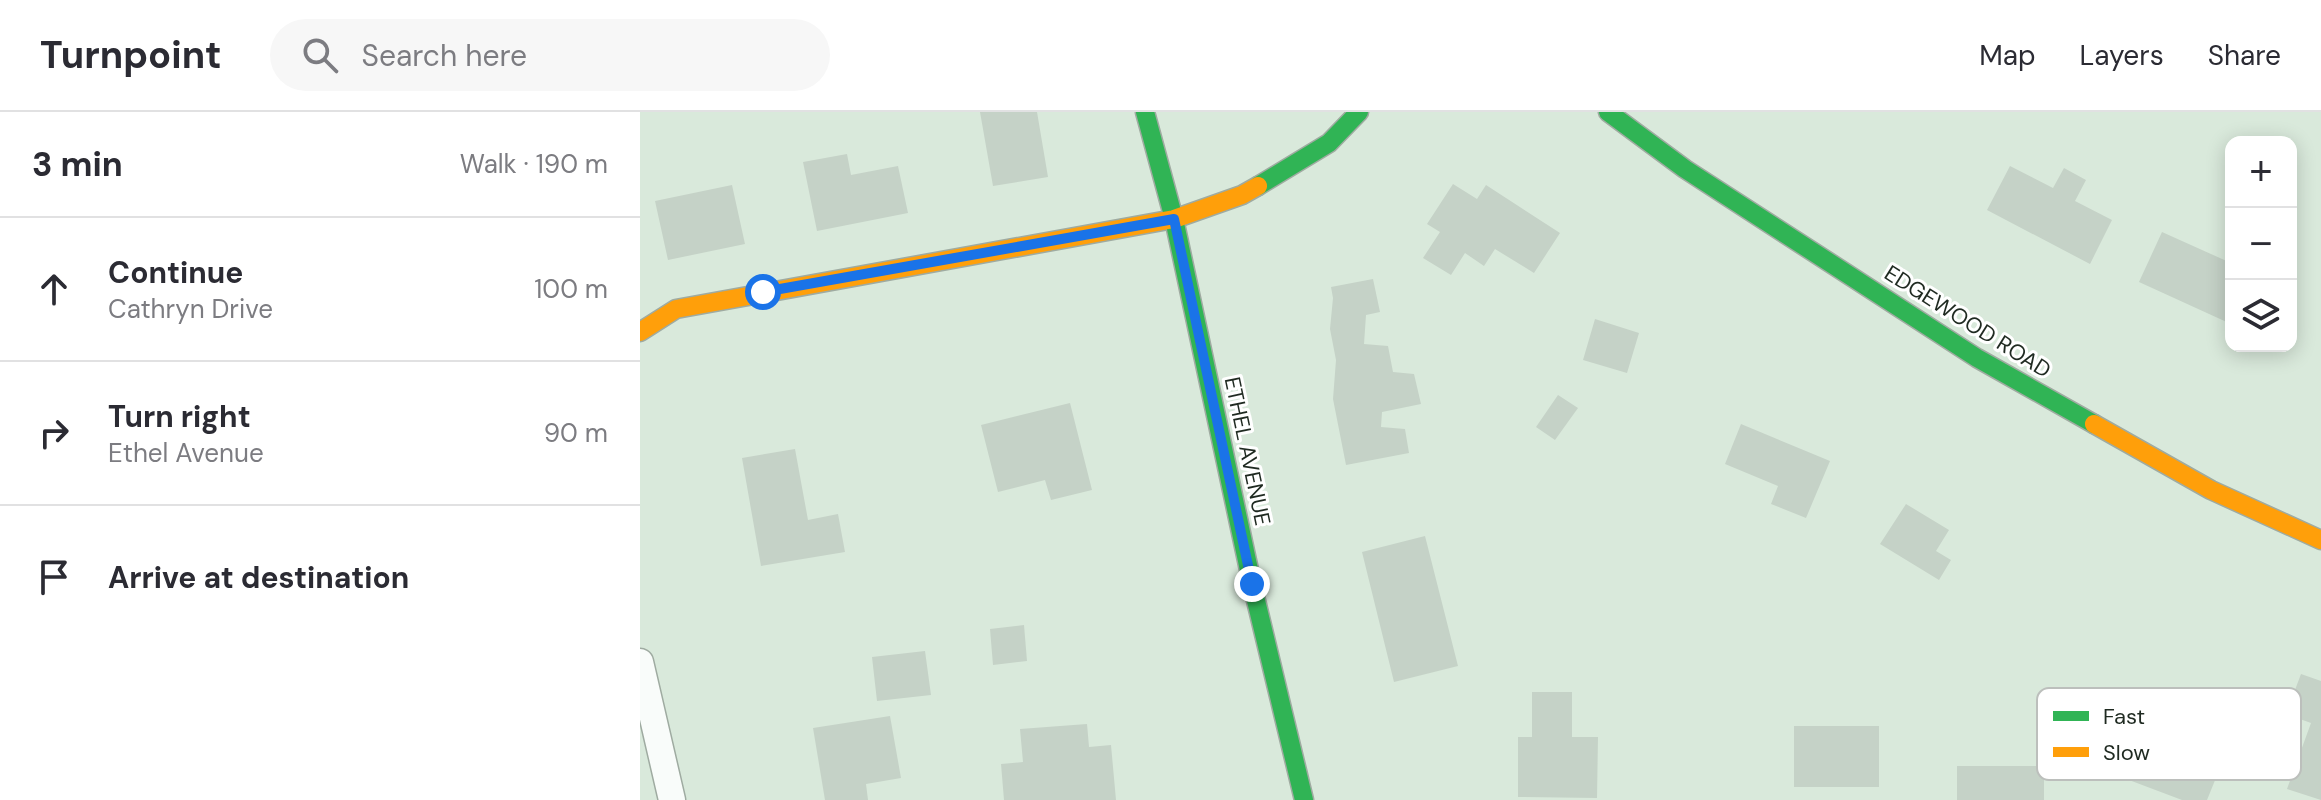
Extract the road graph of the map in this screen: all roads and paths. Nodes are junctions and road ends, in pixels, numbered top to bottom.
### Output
1 (1145, 112) edge
2 (1359, 112) edge
3 (1608, 112) edge
4 (1174, 219) junction
5 (640, 332) edge
6 (2321, 540) edge
7 (640, 662) edge
8 (672, 800) edge
9 (1304, 800) edge

1 - 4 street, ETHEL AVENUE
2 - 4 street
3 - 6 street, EDGEWOOD ROAD
4 - 5 street
4 - 9 street, ETHEL AVENUE
7 - 8 street

